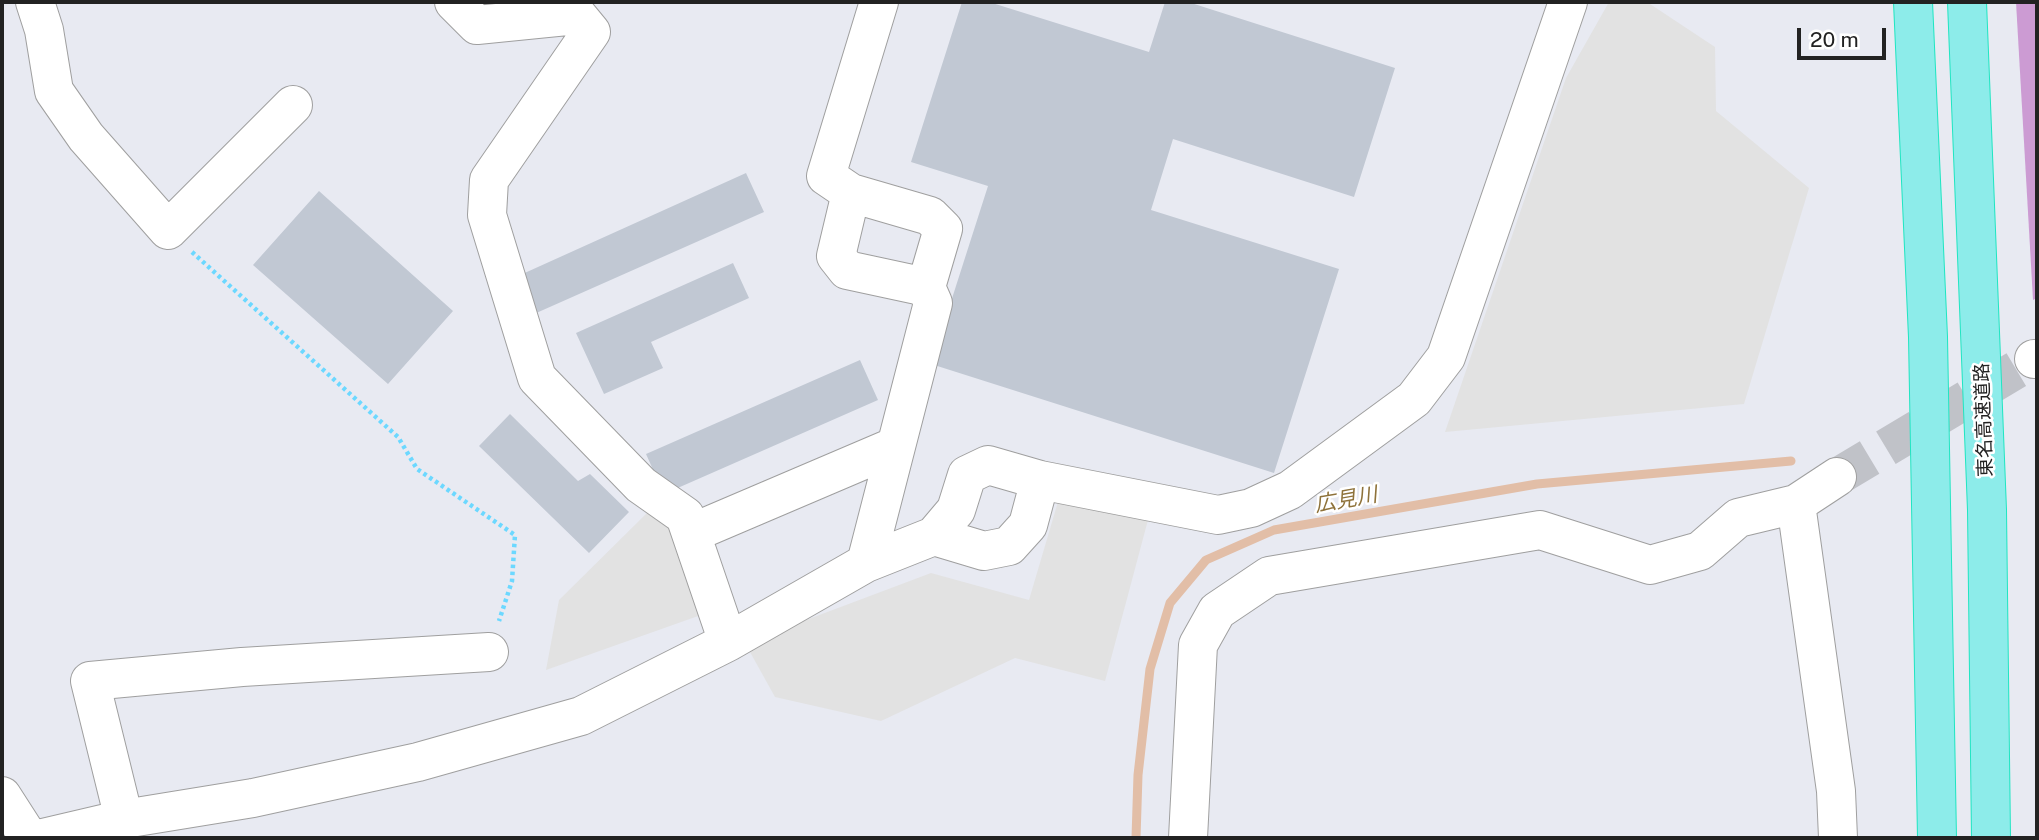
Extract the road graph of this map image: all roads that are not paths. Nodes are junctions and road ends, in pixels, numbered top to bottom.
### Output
1 (35, 2) edge
2 (879, 2) edge
3 (1568, 2) edge
4 (1913, 2) edge
5 (1967, 2) edge
6 (466, 13) edge
7 (293, 105) dead end
8 (851, 193) junction
9 (926, 287) junction
10 (896, 446) junction
11 (1837, 477) tunnel mouth
12 (1040, 480) junction
13 (1797, 504) junction
14 (692, 533) junction
15 (934, 536) junction
16 (866, 562) junction
17 (728, 642) junction
18 (489, 652) road end
19 (2, 796) edge
20 (124, 819) junction
21 (29, 838) edge
22 (43, 838) edge
23 (1188, 838) edge
24 (1838, 838) edge
25 (1937, 838) edge
26 (1991, 838) edge

1 - 7 street
2 - 8 street
3 - 12 street
4 - 25 highway
5 - 26 highway, 東名高速道路
6 - 14 street
8 - 9 street
8 - 9 street
9 - 10 street
10 - 14 street
10 - 16 street
11 - 13 street
12 - 15 street
12 - 15 street
13 - 23 street
13 - 24 street
14 - 17 street
15 - 16 street
16 - 17 street
17 - 20 street
18 - 20 street
19 - 21 street
20 - 22 street

